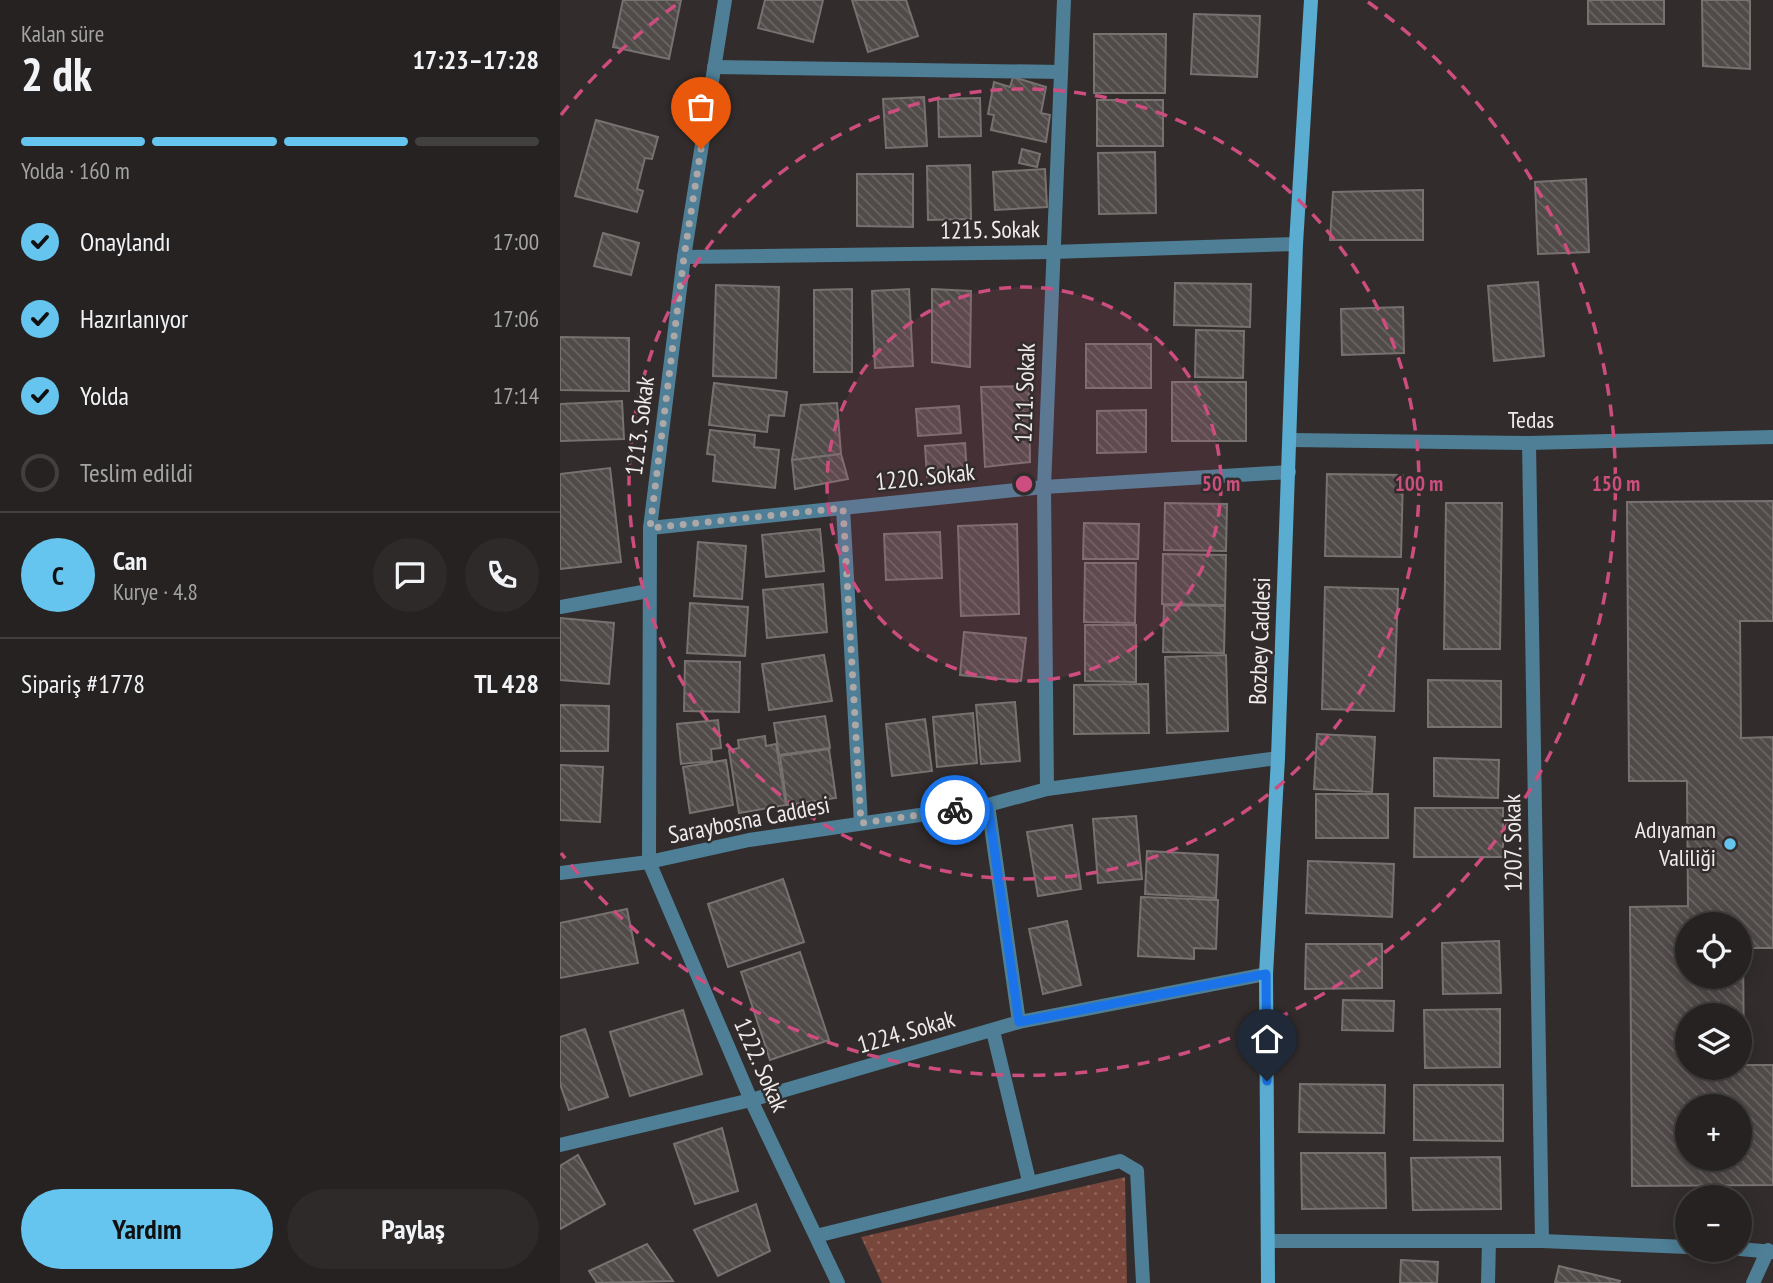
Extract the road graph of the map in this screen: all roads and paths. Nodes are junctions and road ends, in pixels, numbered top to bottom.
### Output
1 (725, 0) edge
2 (1064, 0) edge
3 (1311, 0) edge
4 (714, 67) junction
5 (1061, 72) junction
6 (1296, 244) junction
7 (1052, 252) junction
8 (684, 257) junction
9 (1773, 437) edge
10 (1290, 439) junction
11 (1529, 443) junction
12 (1289, 472) junction
13 (1044, 487) junction
14 (843, 508) junction
15 (650, 528) junction
16 (648, 591) junction
17 (560, 607) edge
18 (1278, 758) junction
19 (1047, 789) junction
20 (988, 805) junction
21 (861, 823) junction
22 (649, 862) junction
23 (560, 873) edge
24 (1266, 974) junction
25 (1019, 1022) junction
26 (993, 1031) junction
27 (751, 1100) junction
28 (560, 1145) edge
29 (1029, 1181) junction
30 (816, 1236) junction
31 (1268, 1241) junction
32 (1489, 1241) junction
33 (1542, 1241) junction
34 (1675, 1247) edge
35 (1752, 1250) edge
36 (1770, 1251) edge
37 (838, 1283) edge
38 (1143, 1283) edge
39 (1268, 1283) edge
40 (1488, 1283) edge
41 (1753, 1283) edge

1 - 4 street, 1213. Sokak
2 - 5 street, 1211. Sokak
3 - 6 street, Bozbey Caddesi
4 - 5 street
4 - 8 street, 1213. Sokak
5 - 7 street, 1211. Sokak
6 - 7 street, 1215. Sokak
6 - 10 street, Bozbey Caddesi
7 - 8 street, 1215. Sokak
7 - 13 street, 1211. Sokak
8 - 15 street, 1213. Sokak
9 - 11 street, Tedas
10 - 11 street, Tedas
10 - 12 street, Bozbey Caddesi
11 - 33 street, 1207. Sokak
12 - 13 street, 1220. Sokak
12 - 18 street, Bozbey Caddesi
13 - 14 street, 1220. Sokak
13 - 19 street, 1211. Sokak
14 - 15 street, 1220. Sokak
14 - 21 street
15 - 16 street, 1213. Sokak
16 - 17 street
16 - 22 street, 1213. Sokak
18 - 19 street, Saraybosna Caddesi
18 - 24 street, Bozbey Caddesi
19 - 20 street, Saraybosna Caddesi
20 - 21 street, Saraybosna Caddesi
20 - 25 street
21 - 22 street, Saraybosna Caddesi
22 - 23 street, Saraybosna Caddesi
22 - 27 street, 1222. Sokak
24 - 25 street, 1224. Sokak
24 - 31 street, Bozbey Caddesi
25 - 26 street, 1224. Sokak
26 - 27 street, 1224. Sokak
26 - 29 street
27 - 28 street, 1224. Sokak
27 - 30 street, 1222. Sokak
29 - 30 street
29 - 38 street
30 - 37 street, 1222. Sokak
31 - 32 street
31 - 39 street, Bozbey Caddesi
32 - 33 street
32 - 40 street
33 - 34 street
35 - 36 street
36 - 41 street

